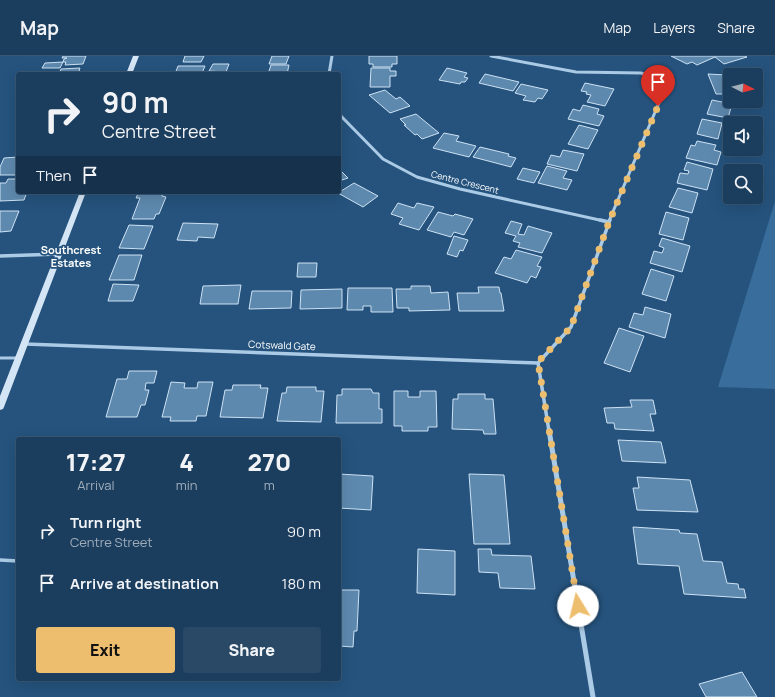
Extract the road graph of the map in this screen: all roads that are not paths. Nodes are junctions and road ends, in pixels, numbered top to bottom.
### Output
1 (136, 56) edge
2 (332, 56) edge
3 (491, 56) edge
4 (130, 72) edge
5 (329, 72) edge
6 (341, 116) edge
7 (82, 194) edge
8 (609, 222) junction
9 (59, 254) junction
10 (0, 256) edge
11 (25, 344) junction
12 (19, 357) junction
13 (0, 358) edge
14 (538, 362) junction
15 (0, 407) edge
16 (0, 560) edge
17 (16, 561) edge
18 (593, 697) edge

1 - 4 street
2 - 5 street
3 - 8 street
6 - 8 street, Centre Crescent
7 - 9 street
8 - 14 street
9 - 10 street
9 - 11 street
11 - 12 street
11 - 14 street, Cotswald Gate
12 - 13 lane
12 - 15 street
14 - 18 street
16 - 17 lane

